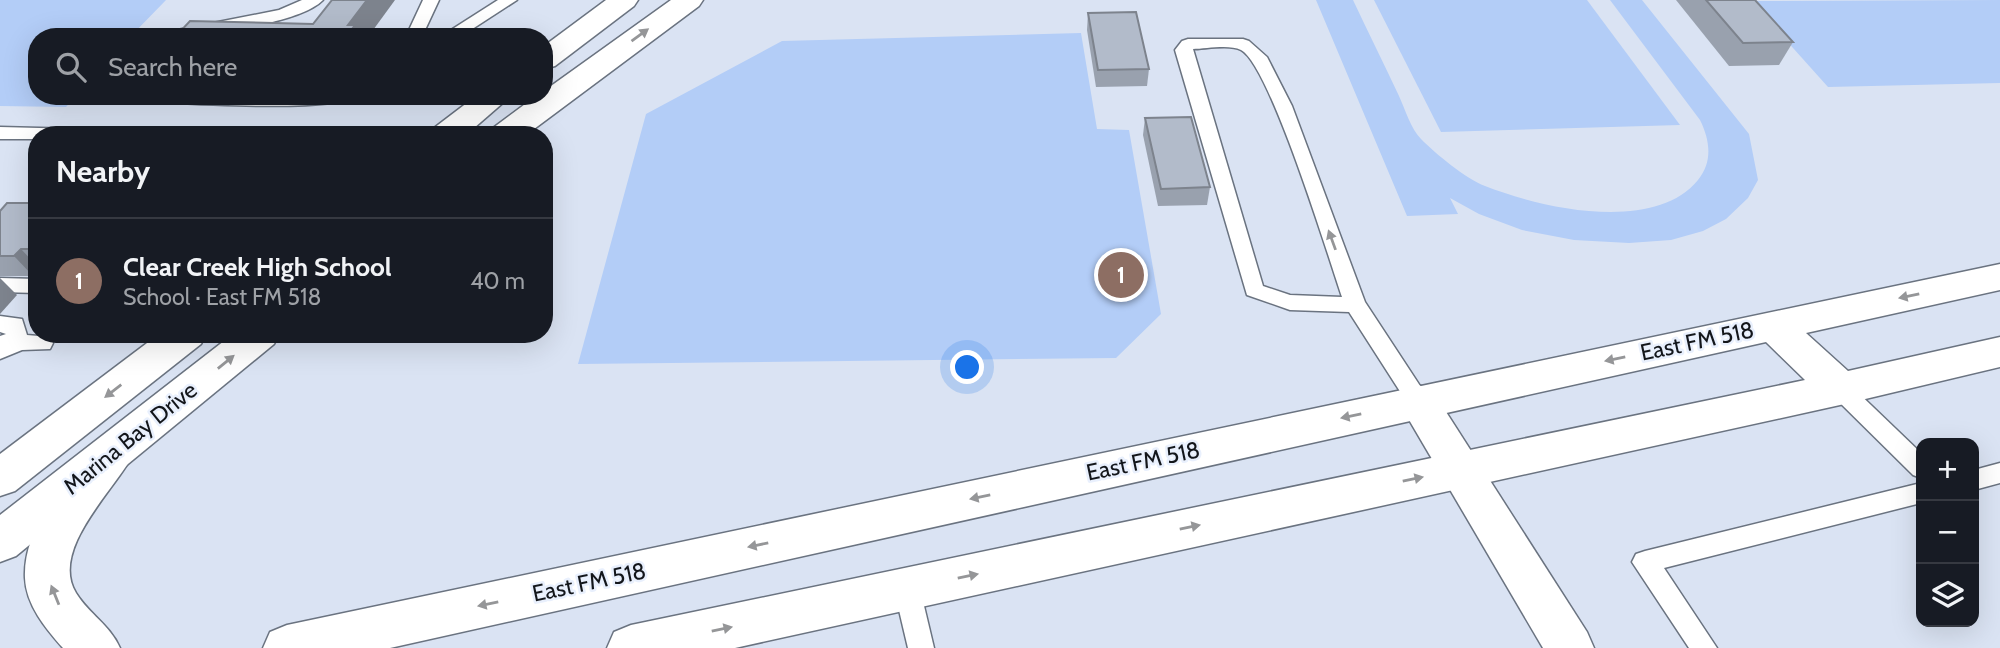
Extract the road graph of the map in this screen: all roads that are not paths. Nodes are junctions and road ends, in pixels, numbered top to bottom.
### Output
1 (315, 0) edge
2 (431, 0) edge
3 (509, 0) edge
4 (624, 0) edge
5 (689, 0) edge
6 (214, 28) edge
7 (418, 28) edge
8 (463, 28) edge
9 (553, 53) edge
10 (553, 99) edge
11 (484, 105) edge
12 (545, 105) edge
13 (457, 126) edge
14 (516, 126) edge
15 (0, 133) edge
16 (28, 134) edge
17 (2000, 277) edge
18 (0, 285) edge
19 (28, 286) edge
20 (1355, 304) junction
21 (0, 324) edge
22 (1773, 325) junction
23 (42, 343) dead end
24 (175, 343) edge
25 (249, 343) edge
26 (6, 345) edge
27 (2000, 352) edge
28 (1840, 389) junction
29 (1418, 401) junction
30 (113, 453) junction
31 (1916, 463) edge
32 (1460, 469) junction
33 (2000, 473) edge
34 (0, 478) edge
35 (1979, 479) edge
36 (1916, 494) edge
37 (0, 542) edge
38 (907, 589) junction
39 (96, 648) edge
40 (287, 648) edge
41 (631, 648) edge
42 (920, 648) edge
43 (1570, 648) edge
44 (1704, 648) edge

1 - 6 lane
2 - 7 lane
3 - 8 lane
4 - 9 main road
10 -> 5 main road
11 - 13 main road
14 -> 12 main road
15 - 16 lane
17 -> 22 main road, East FM 518
18 - 19 lane
20 -> 20 lane
20 - 29 lane
21 - 26 lane
22 - 28 main road
22 -> 29 main road, East FM 518
23 - 26 lane
24 -> 34 main road, Marina Bay Drive
30 -> 25 main road, Marina Bay Drive
27 - 28 main road
28 - 31 lane
28 - 32 main road
29 - 32 main road
29 -> 40 main road, East FM 518
30 - 37 main road, Marina Bay Drive
39 -> 30 main road
38 -> 32 main road
32 - 43 main road
33 - 35 lane
36 - 44 lane
41 -> 38 main road
38 - 42 lane

